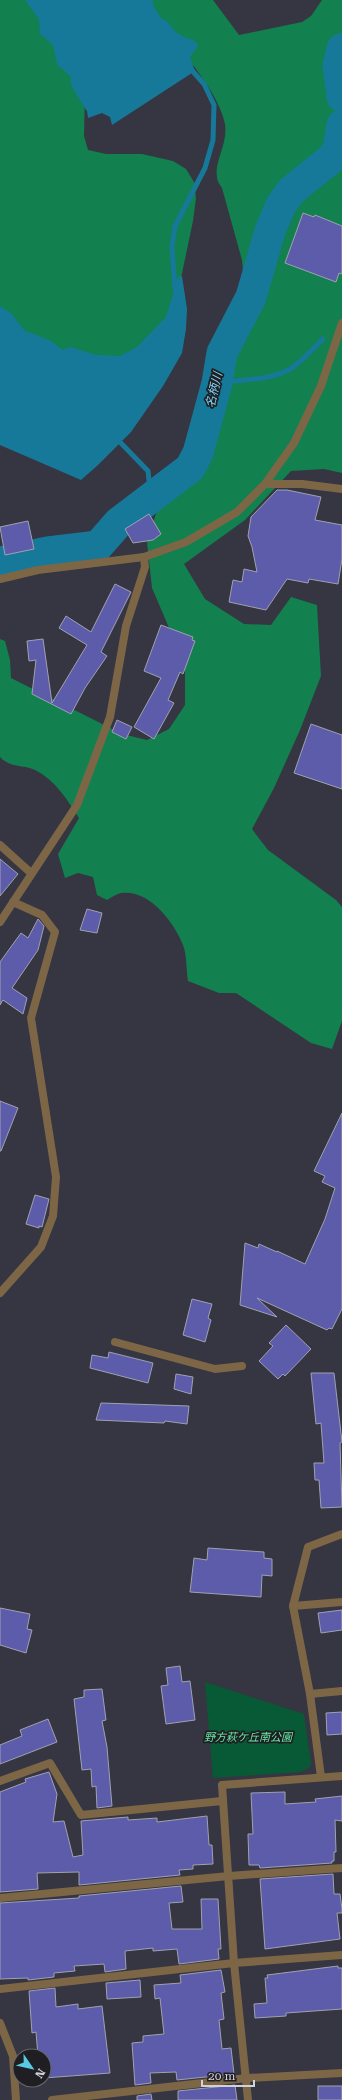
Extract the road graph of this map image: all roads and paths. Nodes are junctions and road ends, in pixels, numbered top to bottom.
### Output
1 (342, 323) edge
2 (265, 484) junction
3 (342, 489) edge
4 (144, 557) junction
5 (0, 579) edge
6 (0, 845) edge
7 (31, 873) junction
8 (13, 902) junction
9 (0, 922) edge
10 (0, 1293) edge
11 (115, 1342) dead end
12 (242, 1366) dead end
13 (342, 1534) edge
14 (342, 1602) edge
15 (293, 1606) junction
16 (342, 1691) edge
17 (310, 1694) junction
18 (342, 1776) edge
19 (322, 1777) junction
20 (0, 1781) edge
21 (222, 1801) junction
22 (342, 1868) edge
23 (228, 1876) junction
24 (0, 1898) edge
25 (342, 1955) edge
26 (234, 1963) junction
27 (0, 1989) edge
28 (0, 2023) edge
29 (342, 2073) edge
30 (247, 2078) junction
31 (16, 2100) edge
32 (52, 2100) edge
33 (248, 2100) edge

1 - 2 street
2 - 3 street
2 - 4 street
4 - 5 street
4 - 7 street
6 - 7 street
7 - 8 street
8 - 9 street
8 - 10 street
11 - 12 street
13 - 15 street
14 - 15 street
15 - 17 street
16 - 17 street
17 - 19 street
18 - 19 street
19 - 21 street
20 - 21 street
21 - 23 street
22 - 23 street
23 - 24 street
23 - 26 street
25 - 26 street
26 - 27 street
26 - 30 street
28 - 31 street
29 - 30 street
30 - 32 street
30 - 33 street

